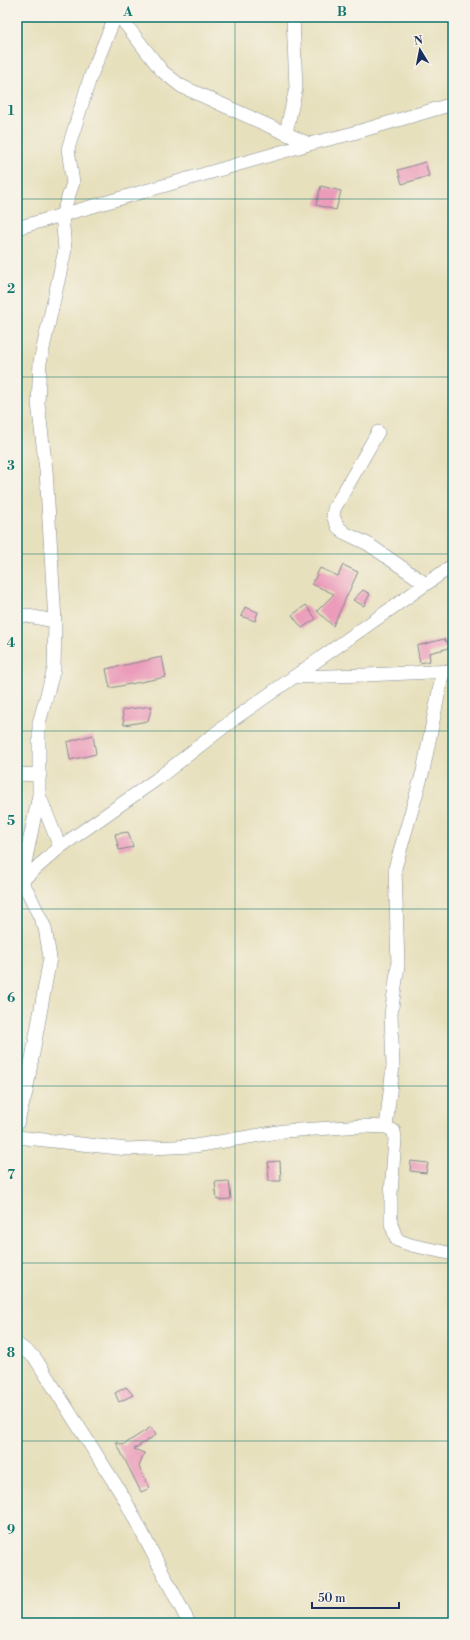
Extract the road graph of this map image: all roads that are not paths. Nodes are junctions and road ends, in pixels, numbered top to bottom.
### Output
1 (115, 17) edge
2 (120, 17) edge
3 (293, 17) edge
4 (453, 104) edge
5 (286, 133) junction
6 (309, 144) junction
7 (62, 215) junction
8 (17, 228) edge
9 (378, 432) dead end
10 (453, 565) edge
11 (426, 584) junction
12 (17, 614) edge
13 (55, 621) junction
14 (448, 671) edge
15 (293, 677) junction
16 (17, 774) edge
17 (40, 775) junction
18 (40, 795) junction
19 (60, 847) junction
20 (19, 884) edge
21 (17, 1124) edge
22 (386, 1127) junction
23 (17, 1137) edge
24 (453, 1254) edge
25 (17, 1344) edge
26 (189, 1623) edge

1 - 7 street
2 - 5 street
3 - 5 street
4 - 6 street
5 - 6 street
6 - 7 street
7 - 8 street
7 - 13 street
9 - 11 street
10 - 11 street
11 - 15 street
12 - 13 street
13 - 17 street
14 - 15 street
14 - 22 street
15 - 19 street
16 - 17 street
17 - 18 street
18 - 19 street
18 - 20 street
19 - 20 street
20 - 21 street
22 - 23 street
22 - 24 street
25 - 26 street

